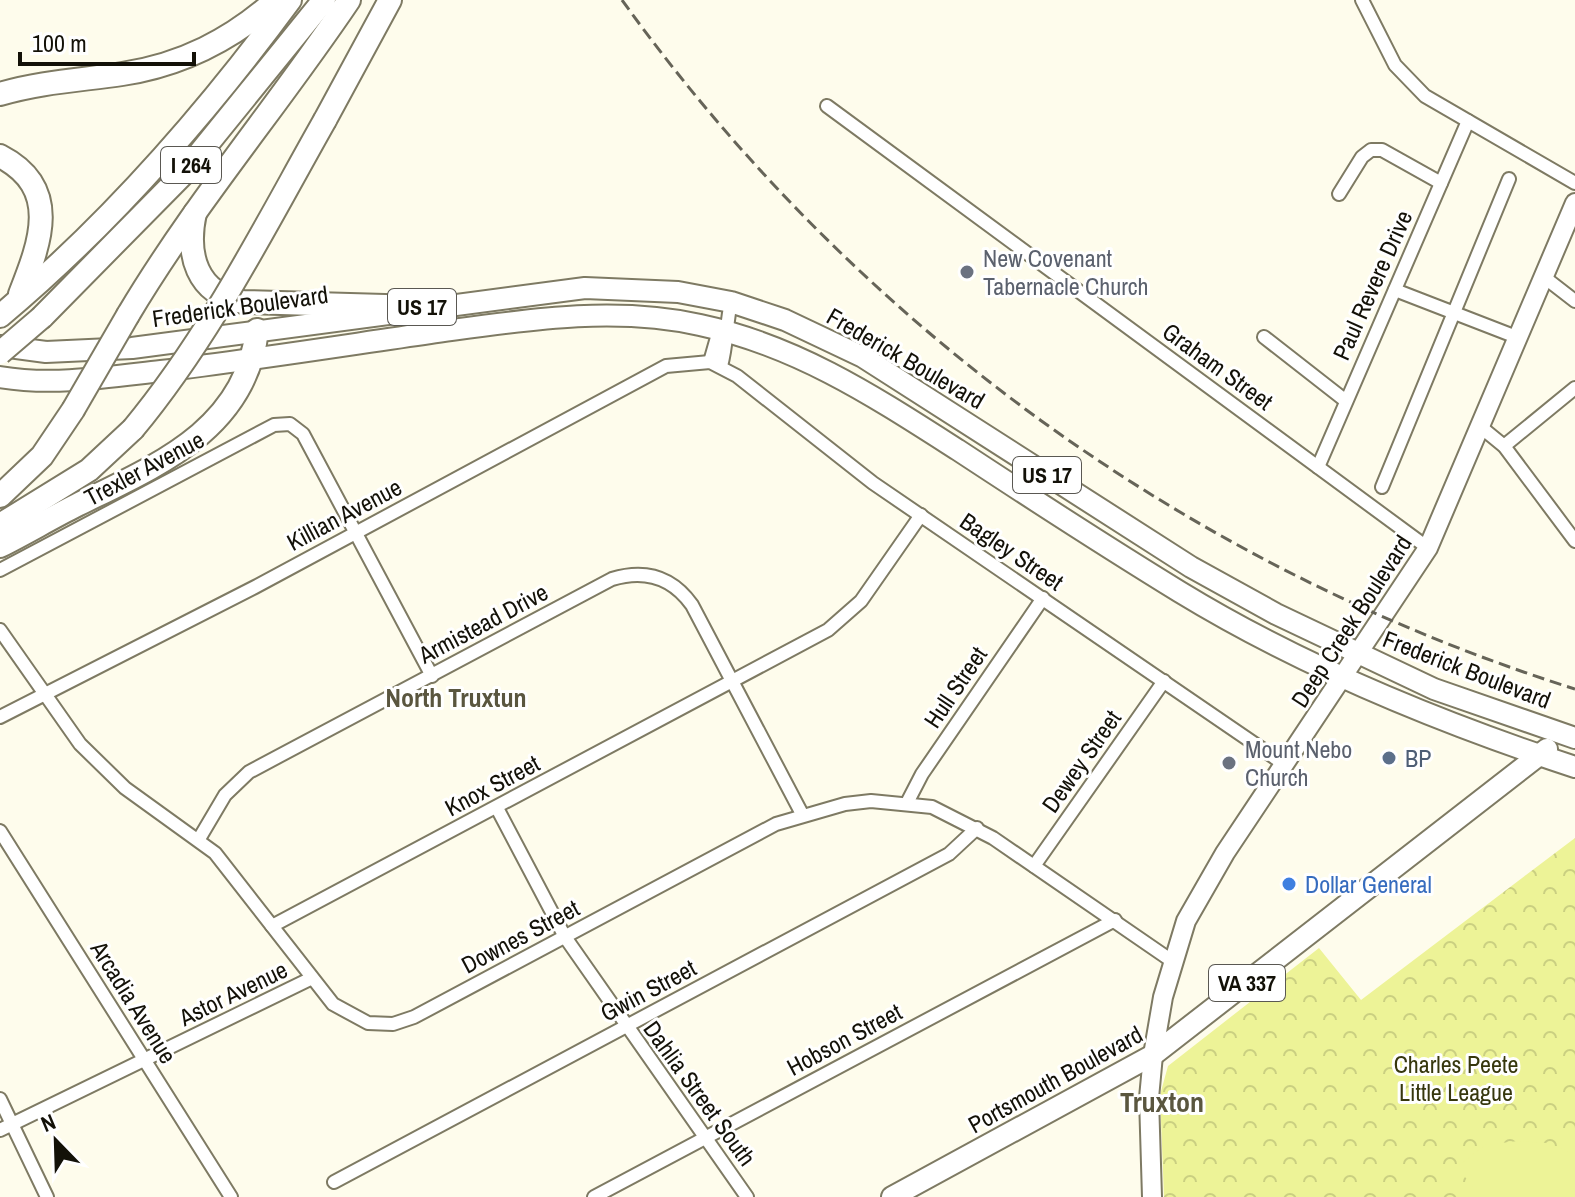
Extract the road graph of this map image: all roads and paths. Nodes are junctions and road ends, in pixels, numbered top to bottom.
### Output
1 (276, 0) edge
2 (290, 0) edge
3 (324, 0) edge
4 (349, 0) edge
5 (390, 0) edge
6 (1362, 0) edge
7 (0, 94) edge
8 (827, 106) dead end
9 (1468, 121) junction
10 (0, 156) edge
11 (1509, 179) dead end
12 (1441, 183) junction
13 (1575, 183) edge
14 (1339, 194) dead end
15 (1575, 203) edge
16 (197, 206) junction
17 (1544, 277) junction
18 (1395, 290) junction
19 (1575, 301) edge
20 (731, 302) junction
21 (420, 307) junction
22 (8, 309) edge
23 (1454, 313) junction
24 (257, 330) junction
25 (725, 331) junction
26 (1264, 337) dead end
27 (1519, 338) junction
28 (0, 346) edge
29 (0, 353) edge
30 (254, 360) junction
31 (716, 364) junction
32 (0, 377) edge
33 (1575, 388) edge
34 (1346, 401) junction
35 (1482, 428) junction
36 (1504, 446) junction
37 (1318, 467) junction
38 (1382, 487) dead end
39 (0, 496) edge
40 (921, 515) junction
41 (0, 525) edge
42 (355, 533) junction
43 (1575, 541) edge
44 (0, 546) edge
45 (1428, 548) junction
46 (0, 570) edge
47 (1043, 598) junction
48 (0, 630) edge
49 (1359, 655) junction
50 (432, 676) junction
51 (1344, 677) junction
52 (732, 681) junction
53 (1164, 681) junction
54 (44, 696) junction
55 (0, 717) edge
56 (1572, 733) edge
57 (1539, 755) junction
58 (1284, 764) junction
59 (1575, 767) edge
60 (907, 803) junction
61 (497, 808) junction
62 (802, 814) junction
63 (977, 828) junction
64 (0, 831) edge
65 (199, 839) junction
66 (1034, 866) junction
67 (1115, 920) junction
68 (272, 926) junction
69 (565, 937) junction
70 (1172, 961) junction
71 (312, 978) junction
72 (625, 1027) junction
73 (1153, 1055) junction
74 (145, 1060) junction
75 (0, 1099) edge
76 (6, 1127) edge
77 (705, 1137) junction
78 (334, 1182) dead end
79 (47, 1197) edge
80 (231, 1197) edge
81 (594, 1197) edge
82 (747, 1197) edge
83 (892, 1197) edge
84 (1152, 1197) edge

1 - 7 highway
2 - 22 highway, I 264
3 - 29 highway, I 264, bridge
4 - 16 highway
5 - 41 highway, bridge
6 - 9 street
8 - 37 street, Graham Street
9 - 12 street, Paul Revere Drive
9 - 13 street
10 - 22 highway
11 - 23 street
12 - 14 street
12 - 18 street, Paul Revere Drive
15 - 17 street, Deep Creek Boulevard
16 - 21 highway
16 - 39 highway, bridge
17 - 19 street
17 - 27 street, Deep Creek Boulevard
18 - 23 street
18 - 34 street, Paul Revere Drive
20 - 21 main road, Frederick Boulevard / US 17
20 - 25 street
20 - 49 main road, Frederick Boulevard / US 17
21 - 24 main road, Frederick Boulevard / US 17
23 - 27 street
23 - 38 street
24 - 28 main road, Frederick Boulevard / US 17
24 - 30 highway
25 - 30 main road, Frederick Boulevard / US 17
25 - 31 street
25 - 51 main road, Frederick Boulevard / US 17
26 - 34 street
27 - 35 street, Deep Creek Boulevard
30 - 32 main road, Frederick Boulevard / US 17
30 - 44 highway
31 - 40 street, Bagley Street
31 - 42 street, Killian Avenue
33 - 36 street
34 - 37 street, Paul Revere Drive
35 - 36 street
35 - 45 street, Deep Creek Boulevard
36 - 43 street
37 - 45 street, Graham Street
40 - 47 street, Bagley Street
40 - 52 street
42 - 46 street, Trexler Avenue
42 - 50 street
42 - 54 street, Killian Avenue
45 - 49 street, Deep Creek Boulevard
47 - 53 street, Bagley Street
47 - 60 street, Hull Street
48 - 54 street, Downes Street
49 - 51 street, Deep Creek Boulevard
49 - 56 main road, Frederick Boulevard / US 17
50 - 52 street, Armistead Drive
50 - 65 street, Armistead Drive
51 - 57 main road, Frederick Boulevard / US 17
51 - 58 street, Deep Creek Boulevard
52 - 61 street, Knox Street
52 - 62 street, Armistead Drive
53 - 58 street, Bagley Street
53 - 66 street, Dewey Street
54 - 55 street, Killian Avenue
54 - 65 street, Downes Street
56 - 57 main road, Portsmouth Boulevard / VA 337
57 - 59 main road, Frederick Boulevard / US 17
57 - 73 main road, Portsmouth Boulevard / VA 337
58 - 70 street, Deep Creek Boulevard
60 - 62 street, Downes Street
60 - 63 street, Downes Street
61 - 68 street, Knox Street
61 - 69 street, Dahlia Street South
62 - 69 street, Downes Street
63 - 66 street, Downes Street
63 - 72 street, Gwin Street
64 - 74 street, Arcadia Avenue
65 - 68 street, Downes Street
66 - 67 street, Downes Street
67 - 70 street, Downes Street
67 - 77 street, Hobson Street
68 - 71 street, Downes Street
69 - 71 street, Downes Street
69 - 72 street, Dahlia Street South
70 - 73 street, Deep Creek Boulevard
71 - 74 street, Astor Avenue
72 - 77 street, Dahlia Street South
72 - 78 street, Gwin Street
73 - 83 main road, Portsmouth Boulevard / VA 337
73 - 84 street, Deep Creek Boulevard
74 - 76 street, Astor Avenue
74 - 80 street, Arcadia Avenue
75 - 76 street
76 - 79 street
77 - 81 street, Hobson Street
77 - 82 street, Dahlia Street South

